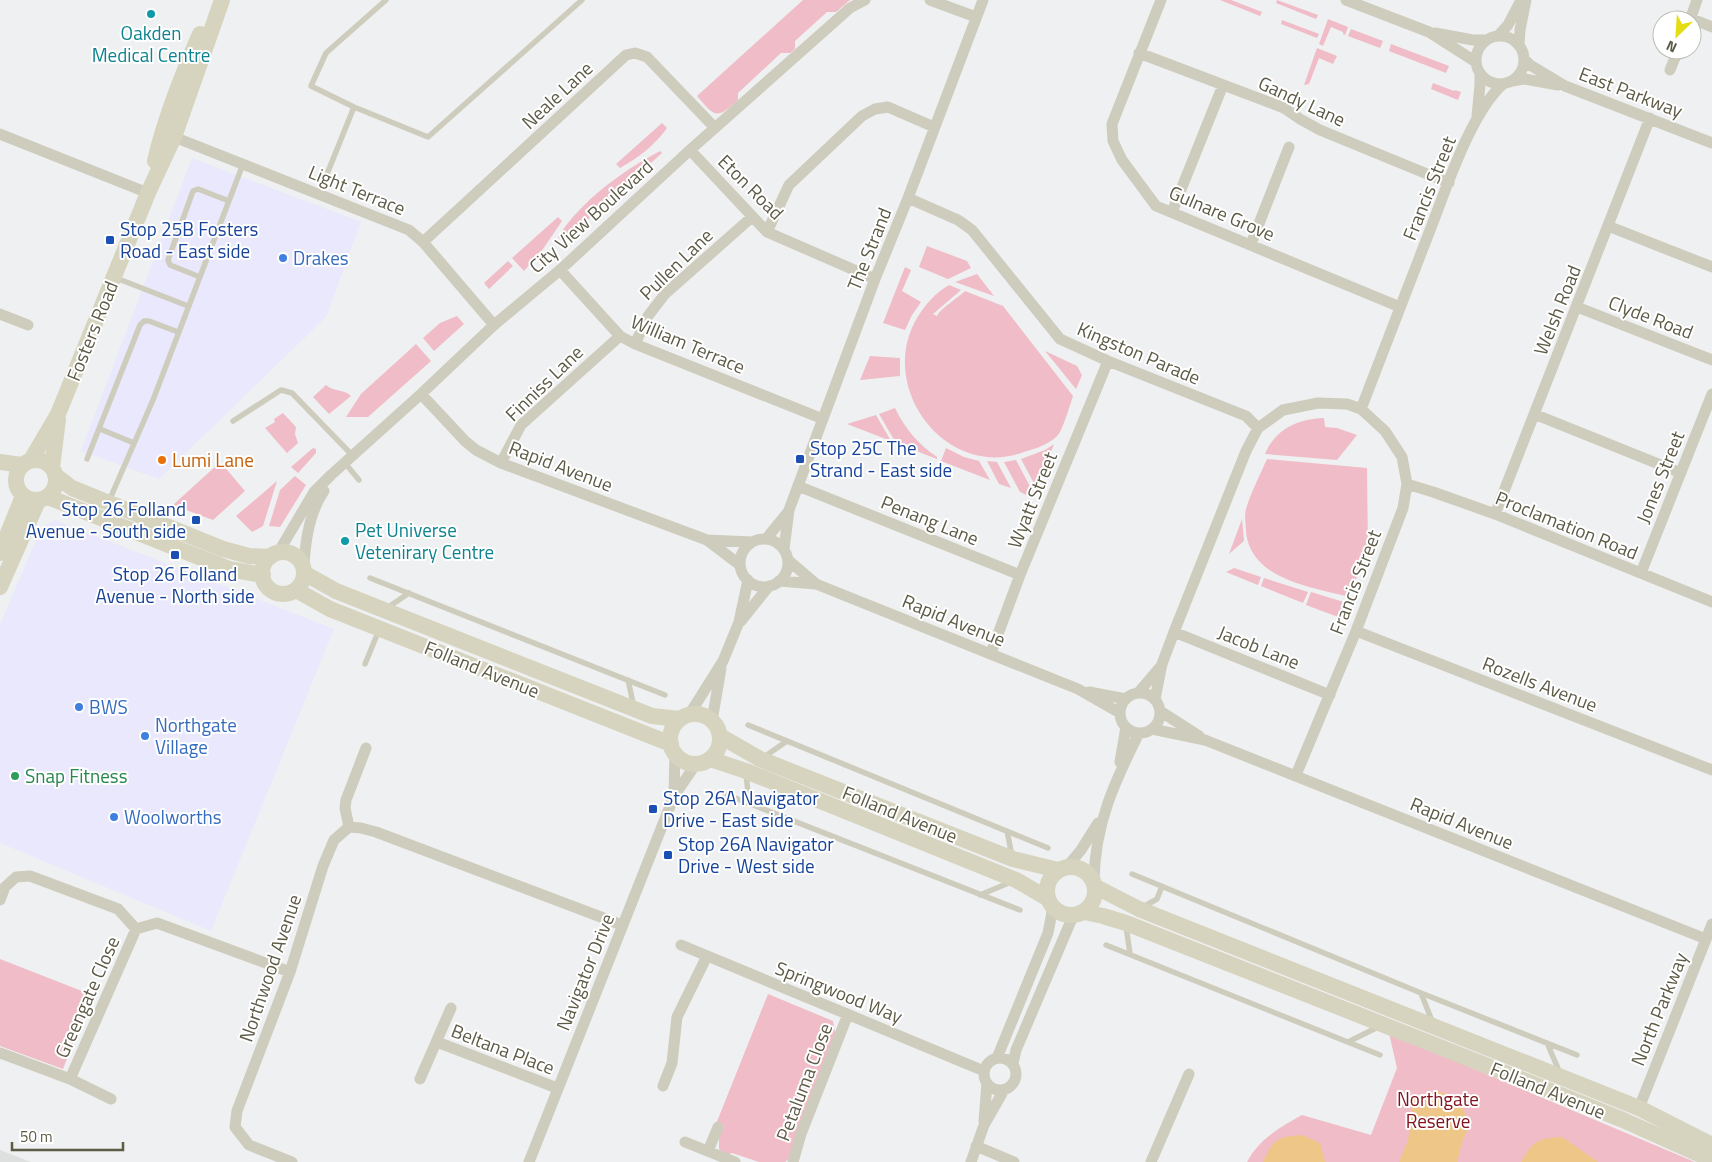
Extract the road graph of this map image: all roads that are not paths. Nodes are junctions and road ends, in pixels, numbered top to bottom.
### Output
1 (215, 0) edge
2 (222, 0) edge
3 (386, 0) edge
4 (582, 0) edge
5 (865, 0) edge
6 (930, 0) edge
7 (984, 0) edge
8 (1161, 0) edge
9 (1346, 0) edge
10 (1522, 0) edge
11 (1526, 0) edge
12 (976, 17) junction
13 (1429, 32) junction
14 (1498, 36) junction
15 (1486, 40) junction
16 (1520, 46) junction
17 (1140, 53) junction
18 (1524, 59) junction
19 (1674, 60) edge
20 (1478, 68) junction
21 (1670, 70) dead end
22 (1508, 82) junction
23 (1223, 85) junction
24 (1565, 86) junction
25 (354, 107) junction
26 (1650, 118) junction
27 (1476, 120) junction
28 (934, 127) junction
29 (715, 128) junction
30 (0, 134) edge
31 (174, 137) junction
32 (1712, 143) edge
33 (1289, 147) dead end
34 (690, 150) junction
35 (243, 164) junction
36 (1448, 183) junction
37 (148, 193) junction
38 (319, 194) junction
39 (908, 198) junction
40 (228, 201) junction
41 (1172, 212) junction
42 (752, 217) junction
43 (1608, 226) junction
44 (767, 232) junction
45 (423, 242) junction
46 (1251, 244) junction
47 (1712, 267) edge
48 (560, 270) junction
49 (200, 276) junction
50 (114, 277) junction
51 (875, 279) junction
52 (188, 306) junction
53 (1400, 306) junction
54 (1577, 307) junction
55 (0, 314) edge
56 (28, 325) dead end
57 (494, 325) junction
58 (178, 332) junction
59 (620, 336) junction
60 (635, 344) junction
61 (1712, 360) edge
62 (1108, 361) junction
63 (421, 394) junction
64 (1712, 394) edge
65 (1361, 409) junction
66 (58, 414) junction
67 (1534, 414) junction
68 (823, 419) junction
69 (233, 422) dead end
70 (1258, 428) junction
71 (100, 429) junction
72 (134, 443) junction
73 (87, 459) dead end
74 (349, 460) junction
75 (0, 462) edge
76 (26, 463) junction
77 (502, 463) junction
78 (54, 471) junction
79 (0, 473) edge
80 (1681, 473) junction
81 (359, 480) dead end
82 (1407, 484) junction
83 (798, 486) junction
84 (31, 494) junction
85 (108, 502) junction
86 (789, 510) junction
87 (1495, 514) junction
88 (766, 539) junction
89 (707, 540) junction
90 (752, 542) junction
91 (0, 553) edge
92 (786, 554) junction
93 (274, 555) junction
94 (740, 565) junction
95 (304, 570) junction
96 (1641, 573) junction
97 (263, 575) junction
98 (1020, 575) junction
99 (370, 578) dead end
100 (748, 580) junction
101 (774, 584) junction
102 (816, 584) junction
103 (0, 587) edge
104 (296, 590) junction
105 (409, 593) junction
106 (1712, 602) edge
107 (383, 610) junction
108 (740, 622) junction
109 (380, 628) junction
110 (1356, 631) junction
111 (1174, 632) junction
112 (991, 653) junction
113 (723, 661) junction
114 (365, 664) dead end
115 (1162, 664) junction
116 (628, 680) junction
117 (1078, 689) junction
118 (1138, 693) junction
119 (665, 694) dead end
120 (1330, 695) junction
121 (1126, 699) junction
122 (1154, 699) junction
123 (635, 710) junction
124 (1160, 711) junction
125 (1120, 713) junction
126 (685, 717) junction
127 (712, 721) junction
128 (748, 725) dead end
129 (1126, 727) junction
130 (1152, 729) junction
131 (1139, 733) junction
132 (720, 736) junction
133 (1205, 740) junction
134 (787, 741) junction
135 (366, 748) dead end
136 (673, 749) junction
137 (760, 759) junction
138 (703, 761) junction
139 (1712, 770) edge
140 (746, 772) junction
141 (1119, 774) junction
142 (1296, 775) junction
143 (725, 794) dead end
144 (674, 796) junction
145 (749, 803) junction
146 (1102, 817) junction
147 (349, 828) junction
148 (1007, 831) junction
149 (1048, 848) dead end
150 (1013, 859) junction
151 (1063, 869) junction
152 (1132, 874) dead end
153 (1016, 880) junction
154 (1095, 884) junction
155 (1162, 886) junction
156 (980, 895) junction
157 (0, 900) edge
158 (1050, 902) junction
159 (1020, 910) dead end
160 (1139, 910) junction
161 (1079, 914) junction
162 (1126, 924) junction
163 (1712, 924) edge
164 (622, 925) junction
165 (136, 929) junction
166 (1706, 939) junction
167 (681, 945) dead end
168 (1106, 945) dead end
169 (1130, 954) junction
170 (707, 956) junction
171 (290, 972) junction
172 (1421, 993) junction
173 (450, 1008) dead end
174 (848, 1014) junction
175 (1382, 1025) junction
176 (1434, 1026) junction
177 (437, 1042) junction
178 (1348, 1042) junction
179 (1547, 1043) junction
180 (0, 1053) edge
181 (1380, 1055) dead end
182 (1578, 1055) dead end
183 (997, 1058) junction
184 (1013, 1063) junction
185 (984, 1071) junction
186 (1189, 1074) dead end
187 (1562, 1076) junction
188 (70, 1079) junction
189 (420, 1079) dead end
190 (987, 1083) junction
191 (663, 1086) dead end
192 (557, 1088) junction
193 (1004, 1090) junction
194 (111, 1098) dead end
195 (1639, 1108) junction
196 (984, 1125) junction
197 (718, 1127) dead end
198 (685, 1142) dead end
199 (1712, 1145) edge
200 (976, 1146) junction
201 (708, 1151) junction
202 (1712, 1160) edge
203 (292, 1162) edge
204 (529, 1162) edge
205 (735, 1162) edge
206 (793, 1162) edge
207 (972, 1162) edge
208 (1014, 1162) edge
209 (1151, 1162) edge

1 - 37 street, Fosters Road
2 - 31 street, Fosters Road
3 - 25 lane
4 - 25 lane
5 - 29 street, City View Boulevard
6 - 12 street
7 - 12 street, The Strand
8 - 17 street, Gulnare Grove
9 - 13 street
10 - 14 street
11 - 16 street
12 - 28 street, The Strand
13 - 15 street
13 - 20 street
14 - 15 street
14 - 16 street
15 - 20 street
16 - 18 street
17 - 23 street, Gandy Lane
17 - 41 street, Gulnare Grove
18 - 22 street
18 - 24 street, East Parkway
19 - 21 street
20 - 22 street
20 - 27 street, Francis Street
22 - 24 street, East Parkway
22 - 27 street, Francis Street
23 - 36 street, Gandy Lane
23 - 41 street
24 - 26 street, East Parkway
25 - 38 lane
26 - 32 street, East Parkway
26 - 43 street, Welsh Road
27 - 36 street, Francis Street
28 - 39 street, The Strand
28 - 44 street
29 - 34 street, City View Boulevard
29 - 45 street, Neale Lane
30 - 37 street
31 - 35 street, Light Terrace
31 - 37 street, Fosters Road
33 - 46 street
34 - 42 street, Eton Road
34 - 48 street, City View Boulevard
35 - 38 street, Light Terrace
35 - 40 lane
36 - 53 street, Francis Street
37 - 50 street, Fosters Road
38 - 45 street, Light Terrace
39 - 51 street, The Strand
39 - 62 street, Kingston Parade
40 - 49 lane
40 - 49 lane
41 - 46 street, Gulnare Grove
42 - 44 street, Eton Road
42 - 60 street, Pullen Lane
43 - 47 street
43 - 54 street, Welsh Road
44 - 51 street, Eton Road
45 - 57 street, Light Terrace
46 - 53 street, Gulnare Grove
48 - 57 street, City View Boulevard
48 - 59 street, William Terrace
49 - 52 lane
50 - 52 lane
50 - 66 street, Fosters Road
51 - 68 street, The Strand
52 - 58 lane
53 - 65 street, Francis Street
54 - 61 street, Clyde Road
54 - 67 street, Welsh Road
55 - 56 street
57 - 63 street, City View Boulevard
58 - 71 lane
58 - 72 lane
59 - 60 street, William Terrace
59 - 77 street, Finniss Lane
60 - 68 street, William Terrace
62 - 70 street, Kingston Parade
62 - 98 street, Wyatt Street
63 - 74 street, City View Boulevard
63 - 77 street, Rapid Avenue
64 - 80 street, Jones Street
65 - 70 street
65 - 82 street, Francis Street
66 - 76 street, Fosters Road
66 - 78 street, Fosters Road
67 - 80 street
67 - 87 street, Welsh Road
68 - 83 street, The Strand
69 - 74 lane
70 - 111 street
71 - 72 lane
71 - 73 lane
72 - 85 lane
74 - 81 lane
74 - 93 street, City View Boulevard
74 - 95 street, City View Boulevard
75 - 76 street
76 - 78 street
76 - 84 street
77 - 89 street, Rapid Avenue
78 - 84 street
78 - 85 street
79 - 84 street
80 - 96 street, Jones Street
82 - 87 street, Proclamation Road
82 - 110 street, Francis Street
83 - 86 street, The Strand
83 - 98 street, Penang Lane
84 - 91 street
84 - 97 street
84 - 103 street
85 - 93 street
86 - 88 street, The Strand
86 - 92 street, The Strand
87 - 96 street, Proclamation Road
88 - 90 street
88 - 92 street
89 - 90 street, Rapid Avenue
89 - 94 street, Rapid Avenue
90 - 94 street
92 - 101 street
92 - 102 street, Rapid Avenue
93 - 95 street
93 - 97 street
94 - 100 street
95 - 104 street
95 - 107 street, Folland Avenue
96 - 106 street, Proclamation Road
97 - 104 street
98 - 112 street, Wyatt Street
99 - 105 lane
100 - 101 street
100 - 108 street
101 - 102 street, Rapid Avenue
101 - 108 street
102 - 112 street, Rapid Avenue
104 - 109 street, Folland Avenue
105 - 107 lane
105 - 116 lane
107 - 123 street, Folland Avenue
108 - 113 street
109 - 114 lane
109 - 136 street, Folland Avenue
110 - 120 street, Francis Street
110 - 139 street, Rozells Avenue
111 - 115 street
111 - 120 street, Jacob Lane
112 - 117 street, Rapid Avenue
113 - 126 street
113 - 127 street
115 - 118 street
115 - 122 street
116 - 119 lane
116 - 123 lane
117 - 121 street, Rapid Avenue
117 - 125 street, Rapid Avenue
118 - 121 street
118 - 122 street
120 - 142 street, Francis Street
121 - 125 street
122 - 124 street
123 - 126 street, Folland Avenue
124 - 130 street
124 - 133 street, Rapid Avenue
125 - 129 street
126 - 127 street
126 - 136 street
127 - 132 street
128 - 134 lane
129 - 131 street
129 - 141 street
130 - 131 street
130 - 133 street, Rapid Avenue
131 - 141 street
132 - 137 street, Folland Avenue
132 - 138 street
133 - 142 street, Rapid Avenue
134 - 137 lane
134 - 148 lane
135 - 147 street
136 - 138 street
136 - 144 street, Navigator Drive
137 - 150 street, Folland Avenue
138 - 140 street, Folland Avenue
138 - 144 street, Navigator Drive
140 - 145 lane
140 - 153 street, Folland Avenue
141 - 146 street
142 - 166 street, Rapid Avenue
143 - 145 lane
144 - 164 street, Navigator Drive
145 - 156 lane
146 - 151 street
146 - 154 street
147 - 164 street
147 - 171 street, Northwood Avenue
148 - 149 lane
148 - 150 lane
150 - 151 street, Folland Avenue
151 - 154 street
151 - 158 street
152 - 155 lane
153 - 156 lane
153 - 158 street, Folland Avenue
154 - 160 street, Folland Avenue
154 - 161 street
155 - 160 lane
155 - 172 lane
156 - 159 lane
157 - 165 street, Greengate Close
158 - 161 street
158 - 183 street
160 - 176 street, Folland Avenue
161 - 162 street, Folland Avenue
161 - 184 street
162 - 169 lane
162 - 175 street, Folland Avenue
163 - 166 street, North Parkway
164 - 192 street, Navigator Drive
165 - 171 street, Greengate Close
165 - 188 street, Greengate Close
166 - 195 street, North Parkway
167 - 170 street, Springwood Way
168 - 169 lane
169 - 178 lane
170 - 174 street, Springwood Way
170 - 191 street
171 - 203 street, Northwood Avenue
172 - 176 lane
172 - 179 lane
173 - 177 street, Beltana Place
174 - 185 street, Springwood Way
174 - 206 street, Petaluma Close
175 - 178 lane
175 - 202 street, Folland Avenue
176 - 187 street, Folland Avenue
177 - 189 street, Beltana Place
177 - 192 street, Beltana Place
178 - 181 lane
179 - 182 lane
179 - 187 lane, Folland Avenue
180 - 188 street, Greengate Close
183 - 184 street
183 - 185 street
184 - 193 street
185 - 190 street
186 - 209 street
187 - 195 street, Folland Avenue
188 - 194 street, Greengate Close
190 - 193 street
190 - 196 street
192 - 204 street, Navigator Drive
193 - 196 street
195 - 199 street, Folland Avenue
196 - 200 street
197 - 201 street
198 - 201 street
200 - 207 street
200 - 208 street
201 - 205 street

